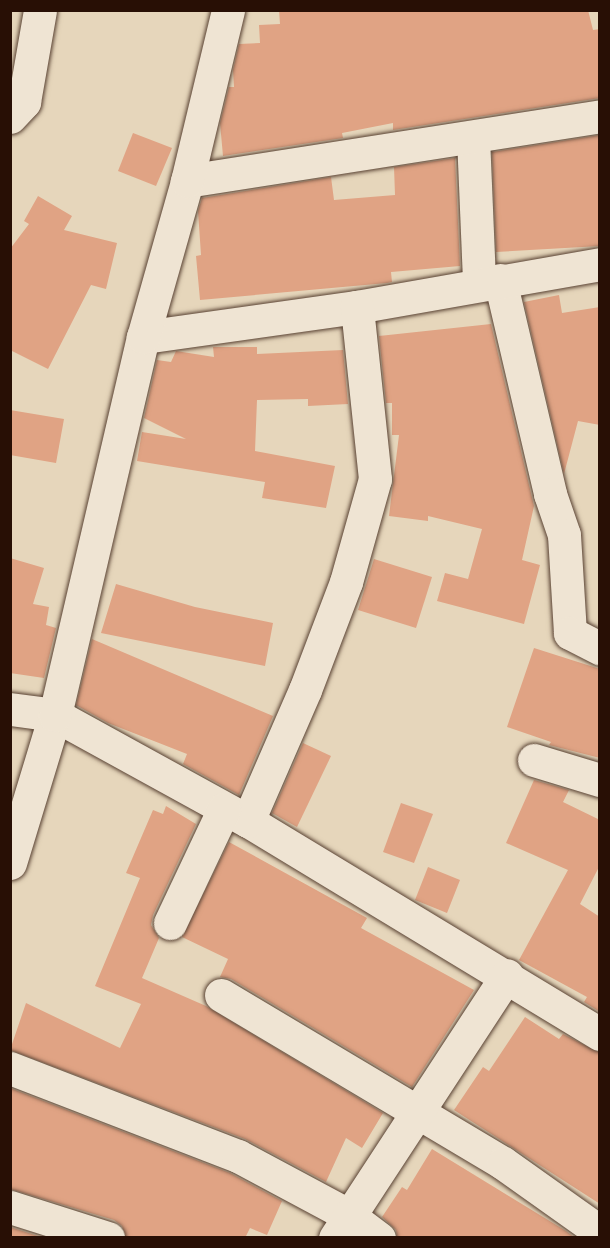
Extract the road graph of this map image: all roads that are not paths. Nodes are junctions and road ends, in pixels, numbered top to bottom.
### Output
1 (40, 10) edge
2 (228, 10) edge
3 (600, 116) edge
4 (10, 117) edge
5 (473, 137) junction
6 (187, 181) junction
7 (600, 264) edge
8 (490, 281) junction
9 (357, 307) junction
10 (143, 338) junction
11 (600, 648) edge
12 (10, 710) edge
13 (55, 716) junction
14 (534, 760) dead end
15 (600, 780) edge
16 (236, 815) junction
17 (10, 863) edge
18 (170, 923) dead end
19 (507, 975) junction
20 (221, 994) dead end
21 (600, 1034) edge
22 (10, 1068) edge
23 (419, 1112) junction
24 (10, 1207) edge
25 (341, 1226) edge
26 (600, 1232) edge
27 (108, 1238) edge
28 (379, 1238) edge

1 - 4 street
2 - 6 street
3 - 5 street
5 - 6 street
5 - 8 street
6 - 10 street
7 - 8 street
8 - 9 street
8 - 11 street
9 - 10 street
9 - 16 street
10 - 13 street
12 - 13 street
13 - 16 street
13 - 17 street
14 - 15 street
16 - 18 street
16 - 19 street
19 - 21 street
19 - 23 street
20 - 23 street
22 - 25 street
23 - 25 street
23 - 26 street
24 - 27 street
25 - 28 street

